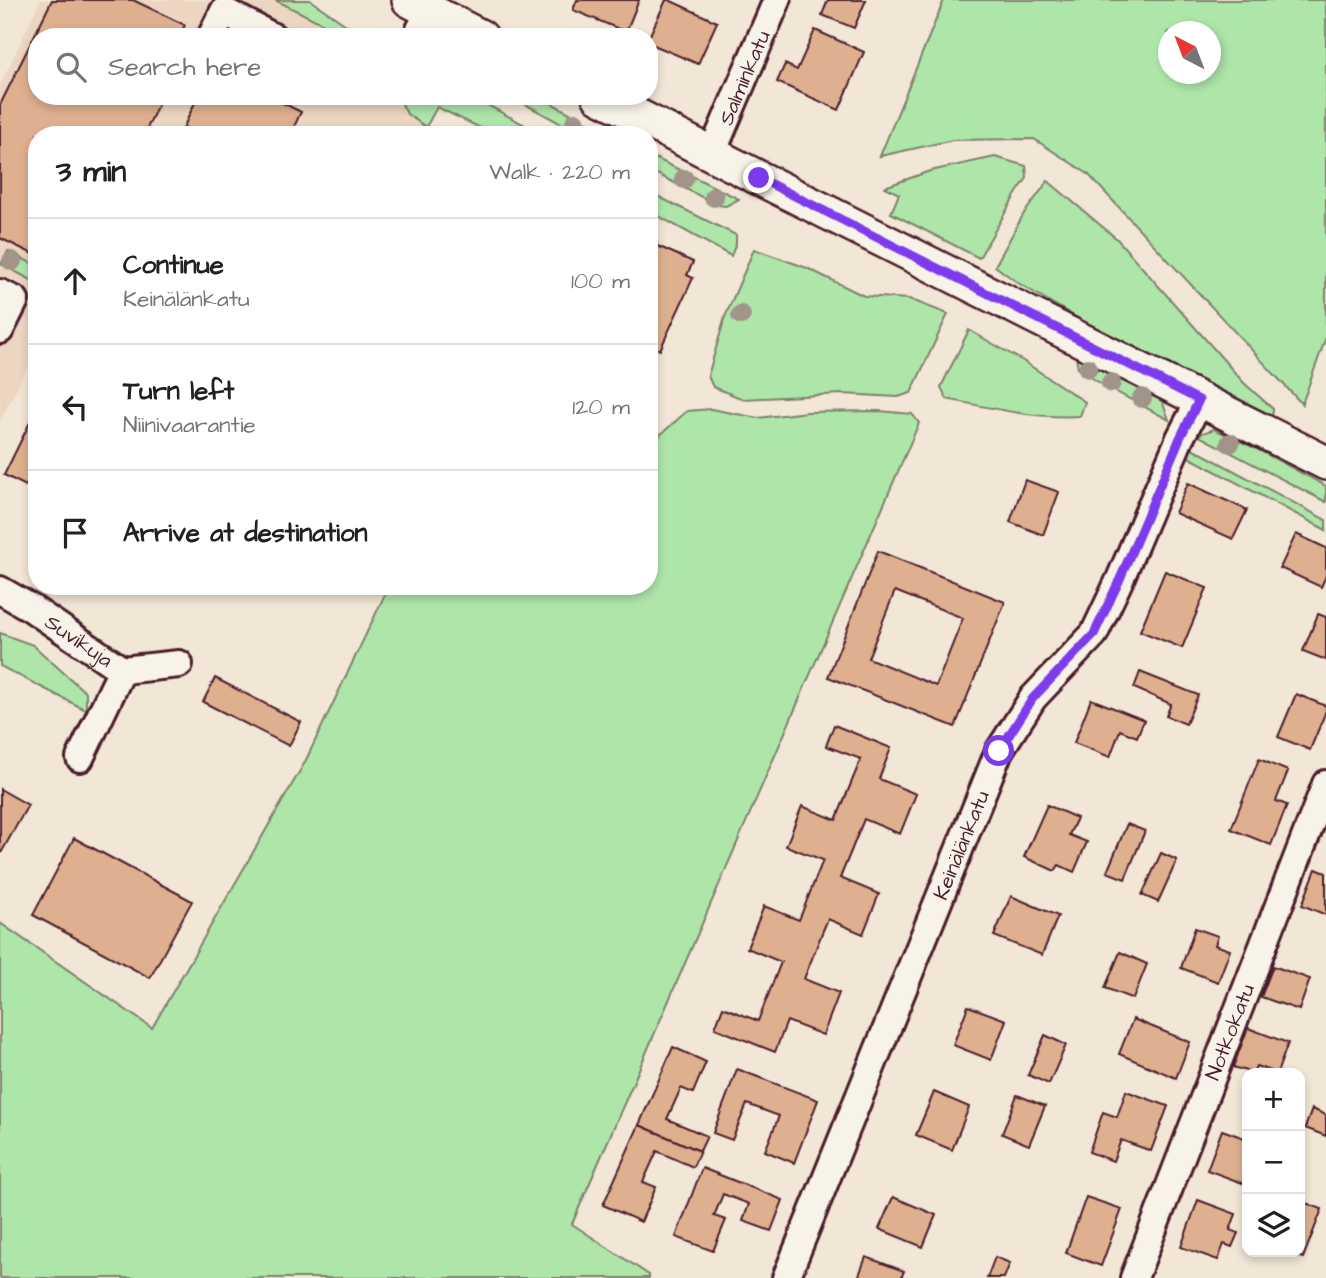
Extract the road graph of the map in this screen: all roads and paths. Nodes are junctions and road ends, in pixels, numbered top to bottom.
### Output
1 (777, 0) edge
2 (418, 16) edge
3 (216, 28) edge
4 (256, 28) edge
5 (454, 28) edge
6 (617, 105) edge
7 (712, 153) junction
8 (0, 293) edge
9 (0, 330) edge
10 (1199, 400) junction
11 (1326, 463) edge
12 (0, 590) edge
13 (179, 664) dead end
14 (122, 670) junction
15 (80, 758) dead end
16 (1326, 784) edge
17 (786, 1278) edge
18 (1134, 1278) edge

1 - 7 street, Salminkatu
2 - 5 main road
3 - 4 street
6 - 7 main road
7 - 10 main road
8 - 9 street
10 - 11 main road
10 - 17 street, Keinälänkatu
12 - 14 street, Suvikuja
13 - 14 street
14 - 15 street
16 - 18 street, Notkokatu

